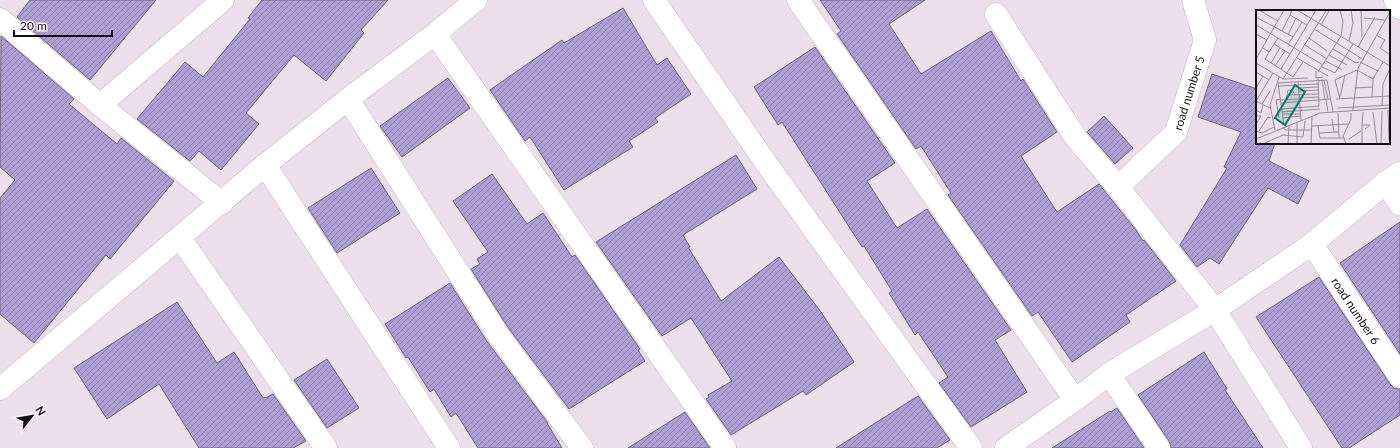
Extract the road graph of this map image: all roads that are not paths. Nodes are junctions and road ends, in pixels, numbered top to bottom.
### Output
1 (223, 0) edge
2 (476, 0) edge
3 (654, 0) edge
4 (798, 0) edge
5 (1193, 0) edge
6 (1395, 0) edge
7 (1400, 8) edge
8 (996, 14) dead end
9 (0, 19) edge
10 (435, 34) junction
11 (348, 99) junction
12 (100, 105) junction
13 (265, 165) junction
14 (1393, 178) edge
15 (1118, 187) junction
16 (222, 203) junction
17 (1400, 204) edge
18 (180, 238) junction
19 (1312, 244) junction
20 (1215, 310) junction
21 (1109, 374) junction
22 (1400, 376) edge
23 (0, 389) edge
24 (1075, 400) junction
25 (1019, 444) edge
26 (326, 448) edge
27 (449, 448) edge
28 (582, 448) edge
29 (725, 448) edge
30 (971, 448) edge
31 (1159, 448) edge
32 (1300, 448) edge

1 - 12 street
2 - 10 street
3 - 30 street
4 - 24 street
5 - 15 street, road number 5
6 - 7 street
8 - 15 street
9 - 12 street
10 - 11 street
10 - 29 street
11 - 13 street
11 - 28 street
12 - 16 street
13 - 16 street
13 - 27 street
14 - 17 street
14 - 19 street
15 - 20 street
16 - 18 street
18 - 23 street
18 - 26 street
19 - 20 street
19 - 22 street, road number 6
20 - 21 street
20 - 32 street
21 - 24 street
21 - 31 street
24 - 25 street

